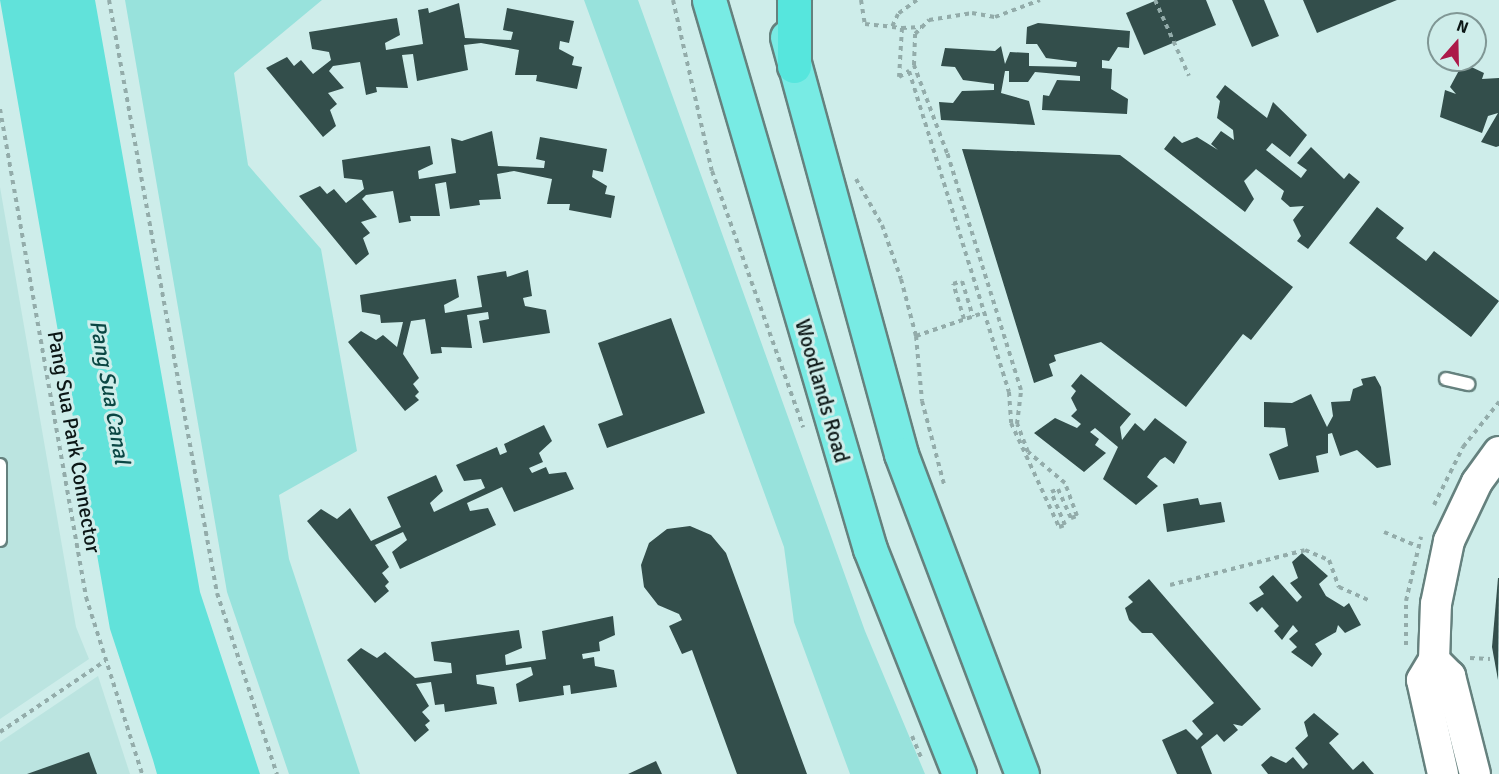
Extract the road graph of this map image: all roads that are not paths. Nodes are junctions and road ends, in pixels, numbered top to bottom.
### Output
1 (710, 0) edge
2 (778, 0) edge
3 (794, 0) edge
4 (794, 66) junction
5 (1446, 379) dead end
6 (1468, 384) dead end
7 (1499, 452) edge
8 (0, 465) edge
9 (0, 540) edge
10 (1434, 660) junction
11 (959, 774) edge
12 (1022, 774) edge
13 (1443, 774) edge
14 (1475, 774) edge

1 - 11 highway, Woodlands Road
2 - 4 highway
3 - 4 highway
4 - 12 highway
5 - 6 lane
7 - 10 street
8 - 9 lane
10 - 13 street
10 - 14 street

